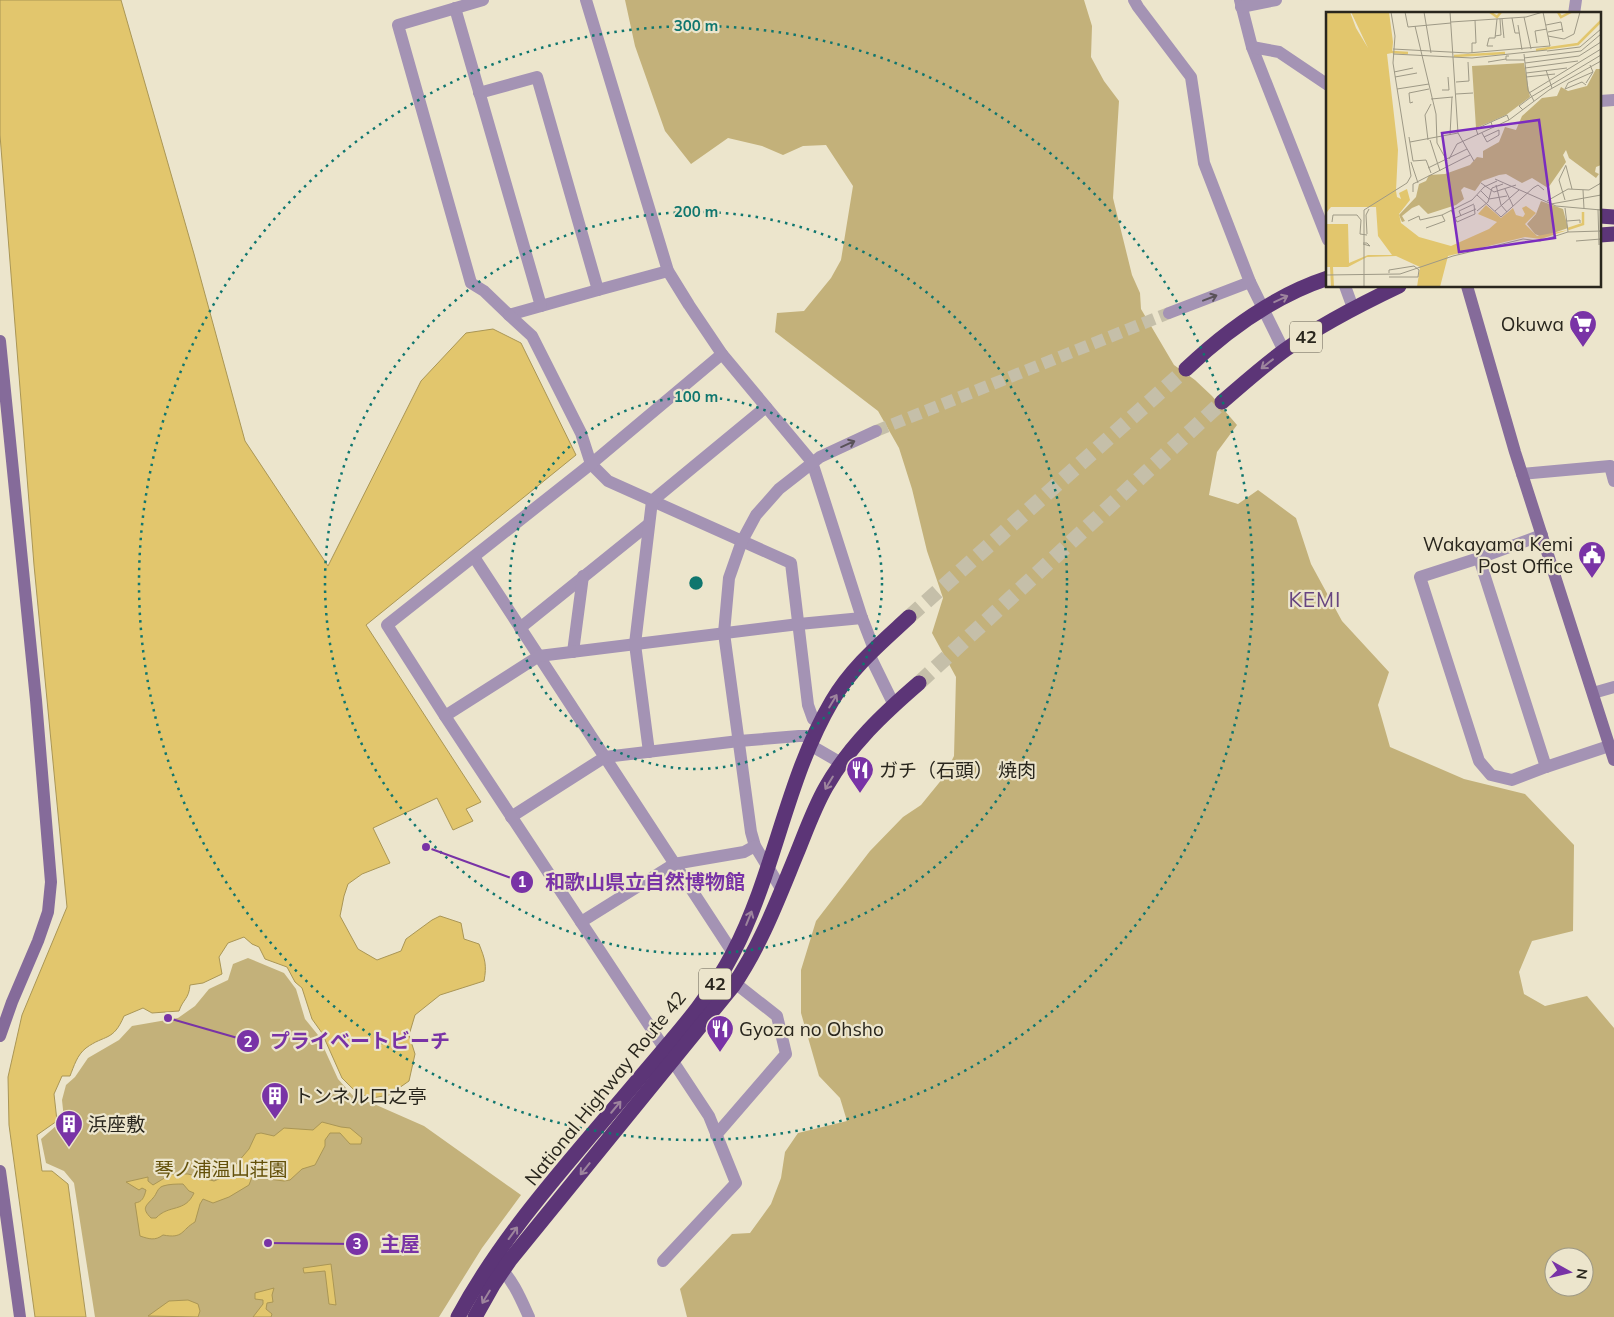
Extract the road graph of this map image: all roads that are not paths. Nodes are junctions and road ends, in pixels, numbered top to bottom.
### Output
1 (483, 0) edge
2 (586, 0) edge
3 (1134, 0) edge
4 (1276, 0) edge
5 (1240, 3) edge
6 (455, 8) junction
7 (1252, 47) junction
8 (1326, 84) edge
9 (479, 93) junction
10 (1326, 235) edge
11 (668, 271) junction
12 (1326, 279) edge
13 (1250, 282) junction
14 (1346, 288) edge
15 (1395, 288) edge
16 (1468, 288) edge
17 (598, 290) junction
18 (541, 306) junction
19 (1262, 307) junction
20 (1353, 308) junction
21 (1169, 314) tunnel mouth
22 (509, 315) junction
23 (0, 341) edge
24 (1284, 351) junction
25 (722, 354) junction
26 (1186, 369) tunnel mouth
27 (1222, 402) tunnel mouth
28 (766, 407) junction
29 (876, 431) tunnel mouth
30 (816, 460) junction
31 (591, 464) junction
32 (1522, 474) junction
33 (1614, 481) edge
34 (652, 501) junction
35 (649, 524) junction
36 (1542, 535) junction
37 (742, 541) junction
38 (474, 557) junction
39 (1479, 558) junction
40 (583, 576) junction
41 (909, 617) tunnel mouth
42 (862, 618) junction
43 (799, 624) junction
44 (520, 628) junction
45 (724, 633) junction
46 (635, 644) junction
47 (871, 651) junction
48 (573, 652) junction
49 (539, 656) junction
50 (920, 683) tunnel mouth
51 (1614, 687) edge
52 (1593, 693) junction
53 (894, 705) junction
54 (445, 716) junction
55 (815, 735) junction
56 (739, 741) junction
57 (1609, 746) junction
58 (649, 752) junction
59 (605, 757) junction
60 (1614, 760) edge
61 (841, 763) junction
62 (1546, 767) junction
63 (512, 817) junction
64 (755, 846) junction
65 (674, 864) junction
66 (767, 866) junction
67 (782, 890) junction
68 (581, 922) junction
69 (733, 953) junction
70 (735, 983) junction
71 (0, 1036) edge
72 (669, 1055) junction
73 (716, 1135) junction
74 (0, 1171) edge
75 (663, 1261) dead end
76 (498, 1265) junction
77 (464, 1316) edge
78 (20, 1317) edge
79 (529, 1317) edge

1 - 6 street
2 - 11 street
3 - 13 street
4 - 5 street
5 - 7 street
6 - 9 street
6 - 22 street
7 - 8 street
7 - 10 street
9 - 17 street
9 - 18 street
11 - 17 street
11 - 25 street
19 -> 12 highway, 42
13 - 19 street
21 -> 13 street
14 - 20 street
15 - 20 highway, 42
16 - 32 street
17 - 18 street
18 - 22 street
19 - 24 street
19 - 26 highway, 42
20 - 24 highway, 42
22 - 31 street
23 - 71 street
24 -> 27 highway, 42
25 - 28 street
25 - 31 street
28 - 30 street
28 - 34 street
30 -> 29 street
30 - 37 street
30 - 42 street
31 - 34 street
31 - 38 street
32 - 33 street
32 - 36 street
34 - 35 street
34 - 37 street
35 - 40 street
35 - 46 street
36 - 39 street
36 - 52 street
37 - 43 street
37 - 45 street
38 - 44 street
38 - 54 street
39 - 62 street
39 - 62 street
40 - 44 street
40 - 48 street
41 - 47 highway, National Highway Route 42 / 42
42 - 43 street
42 - 47 street
43 - 45 street
43 - 55 street
44 - 49 street
45 - 46 street
45 - 56 street
46 - 48 street
46 - 58 street
47 - 53 street
55 -> 47 highway, National Highway Route 42 / 42
48 - 49 street
49 - 54 street
49 - 59 street
50 - 53 highway, National Highway Route 42 / 42
51 - 52 street
52 - 57 street
53 - 61 highway, National Highway Route 42 / 42
54 - 63 street
55 - 56 street
55 - 61 street
55 - 66 highway, National Highway Route 42 / 42
56 - 58 street
56 - 64 street
57 - 60 street
57 - 62 street
58 - 59 street
59 - 63 street
59 - 65 street
61 -> 67 highway, National Highway Route 42 / 42
63 - 68 street
64 - 65 street
64 - 66 street
65 - 68 street
65 - 69 street
66 - 67 street
69 -> 66 highway, National Highway Route 42 / 42
67 - 70 highway, National Highway Route 42 / 42
68 - 72 street
69 - 72 highway, National Highway Route 42 / 42
70 - 72 highway, National Highway Route 42 / 42
70 - 73 street
72 - 73 street
72 - 76 highway, National Highway Route 42 / 42
73 - 75 street
74 - 78 street
76 - 77 highway, National Highway Route 42 / 42
76 - 79 street

